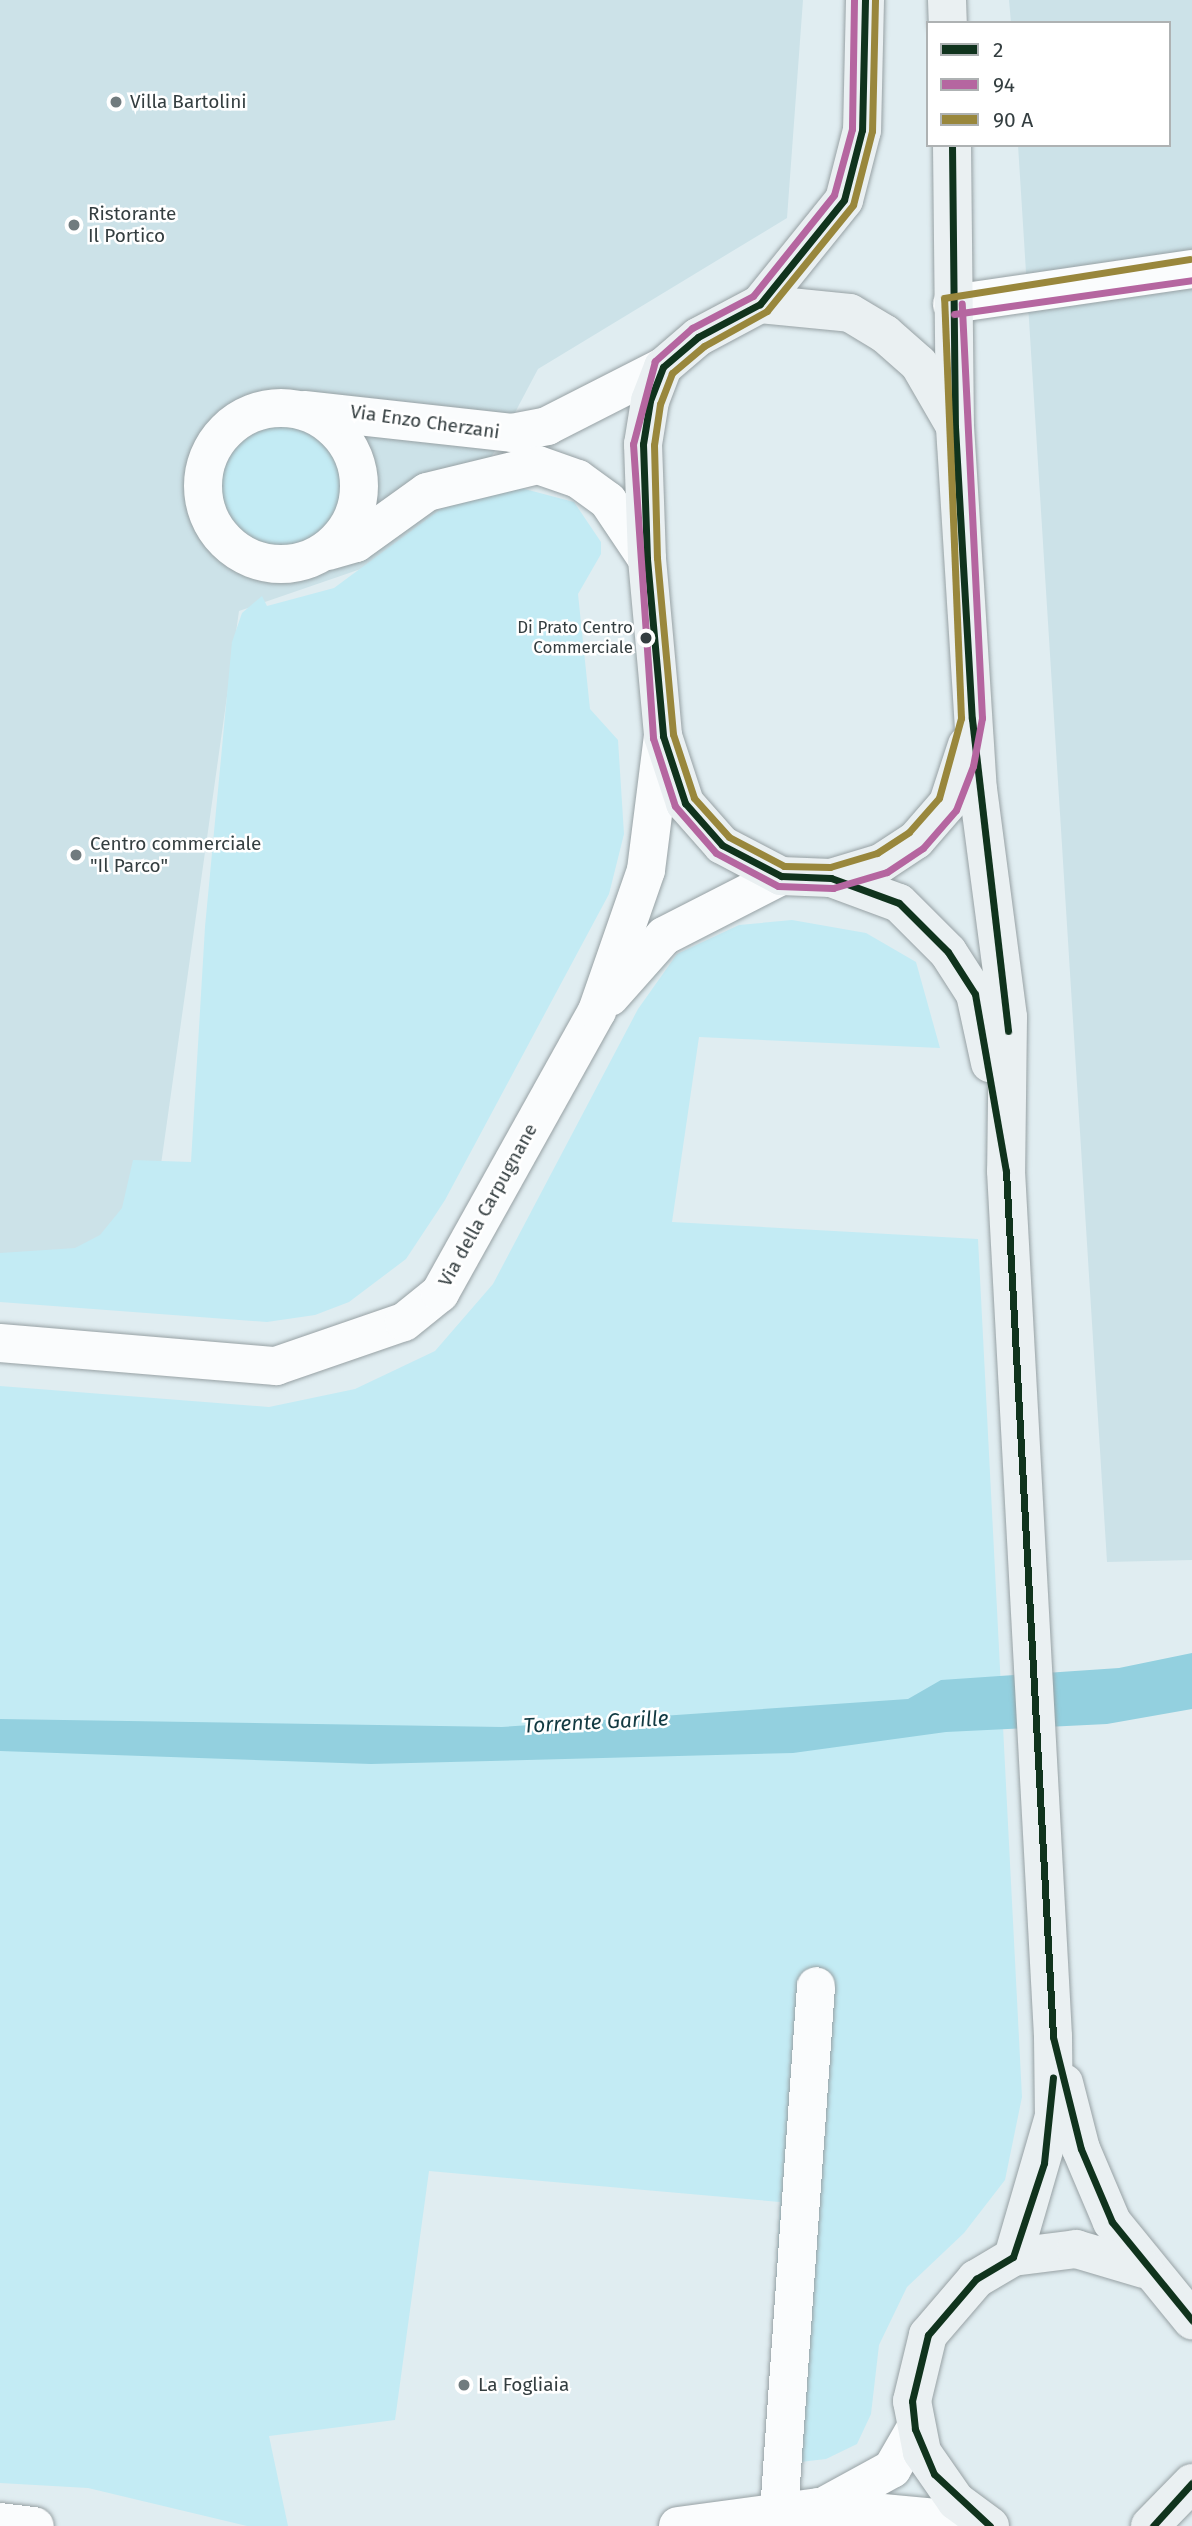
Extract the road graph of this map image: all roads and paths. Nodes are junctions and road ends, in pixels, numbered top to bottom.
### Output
1 (865, 0) edge
2 (947, 0) edge
3 (948, 21) edge
4 (952, 147) edge
5 (1192, 269) edge
6 (760, 304) junction
7 (952, 304) junction
8 (663, 367) junction
9 (299, 410) junction
10 (955, 427) junction
11 (319, 554) junction
12 (646, 559) junction
13 (972, 719) junction
14 (663, 736) junction
15 (780, 876) junction
16 (831, 878) junction
17 (597, 1011) junction
18 (1006, 1171) junction
19 (0, 1343) edge
20 (816, 1986) dead end
21 (1053, 2037) junction
22 (1013, 2256) junction
23 (1144, 2269) junction
24 (1192, 2320) edge
25 (915, 2430) junction
26 (1192, 2483) edge
27 (819, 2507) junction
28 (778, 2519) edge
29 (0, 2522) edge
30 (986, 2524) edge
31 (1152, 2525) edge
32 (35, 2526) edge
33 (678, 2526) edge

1 - 6 main road
2 - 3 main road
4 - 7 main road
5 - 7 street
6 - 8 main road
6 - 10 main road
7 - 10 main road
8 - 9 street, Via Enzo Cherzani
8 - 12 main road
9 - 11 street, Via Enzo Cherzani
9 - 11 street, Via Enzo Cherzani
10 - 13 main road
11 - 12 street, Via Enzo Cherzani
12 - 14 main road
13 - 16 main road
13 - 18 main road
14 - 15 main road
14 - 17 street, Via della Carpugnane
15 - 16 main road
15 - 17 street, Via della Carpugnane
16 - 18 main road
17 - 19 street, Via della Carpugnane
18 - 21 main road
20 - 28 street
21 - 22 main road
21 - 23 main road
22 - 23 main road
22 - 25 main road
23 - 24 main road
25 - 27 street
25 - 30 main road
26 - 31 main road
27 - 28 street
27 - 30 street
28 - 33 street
29 - 32 street

